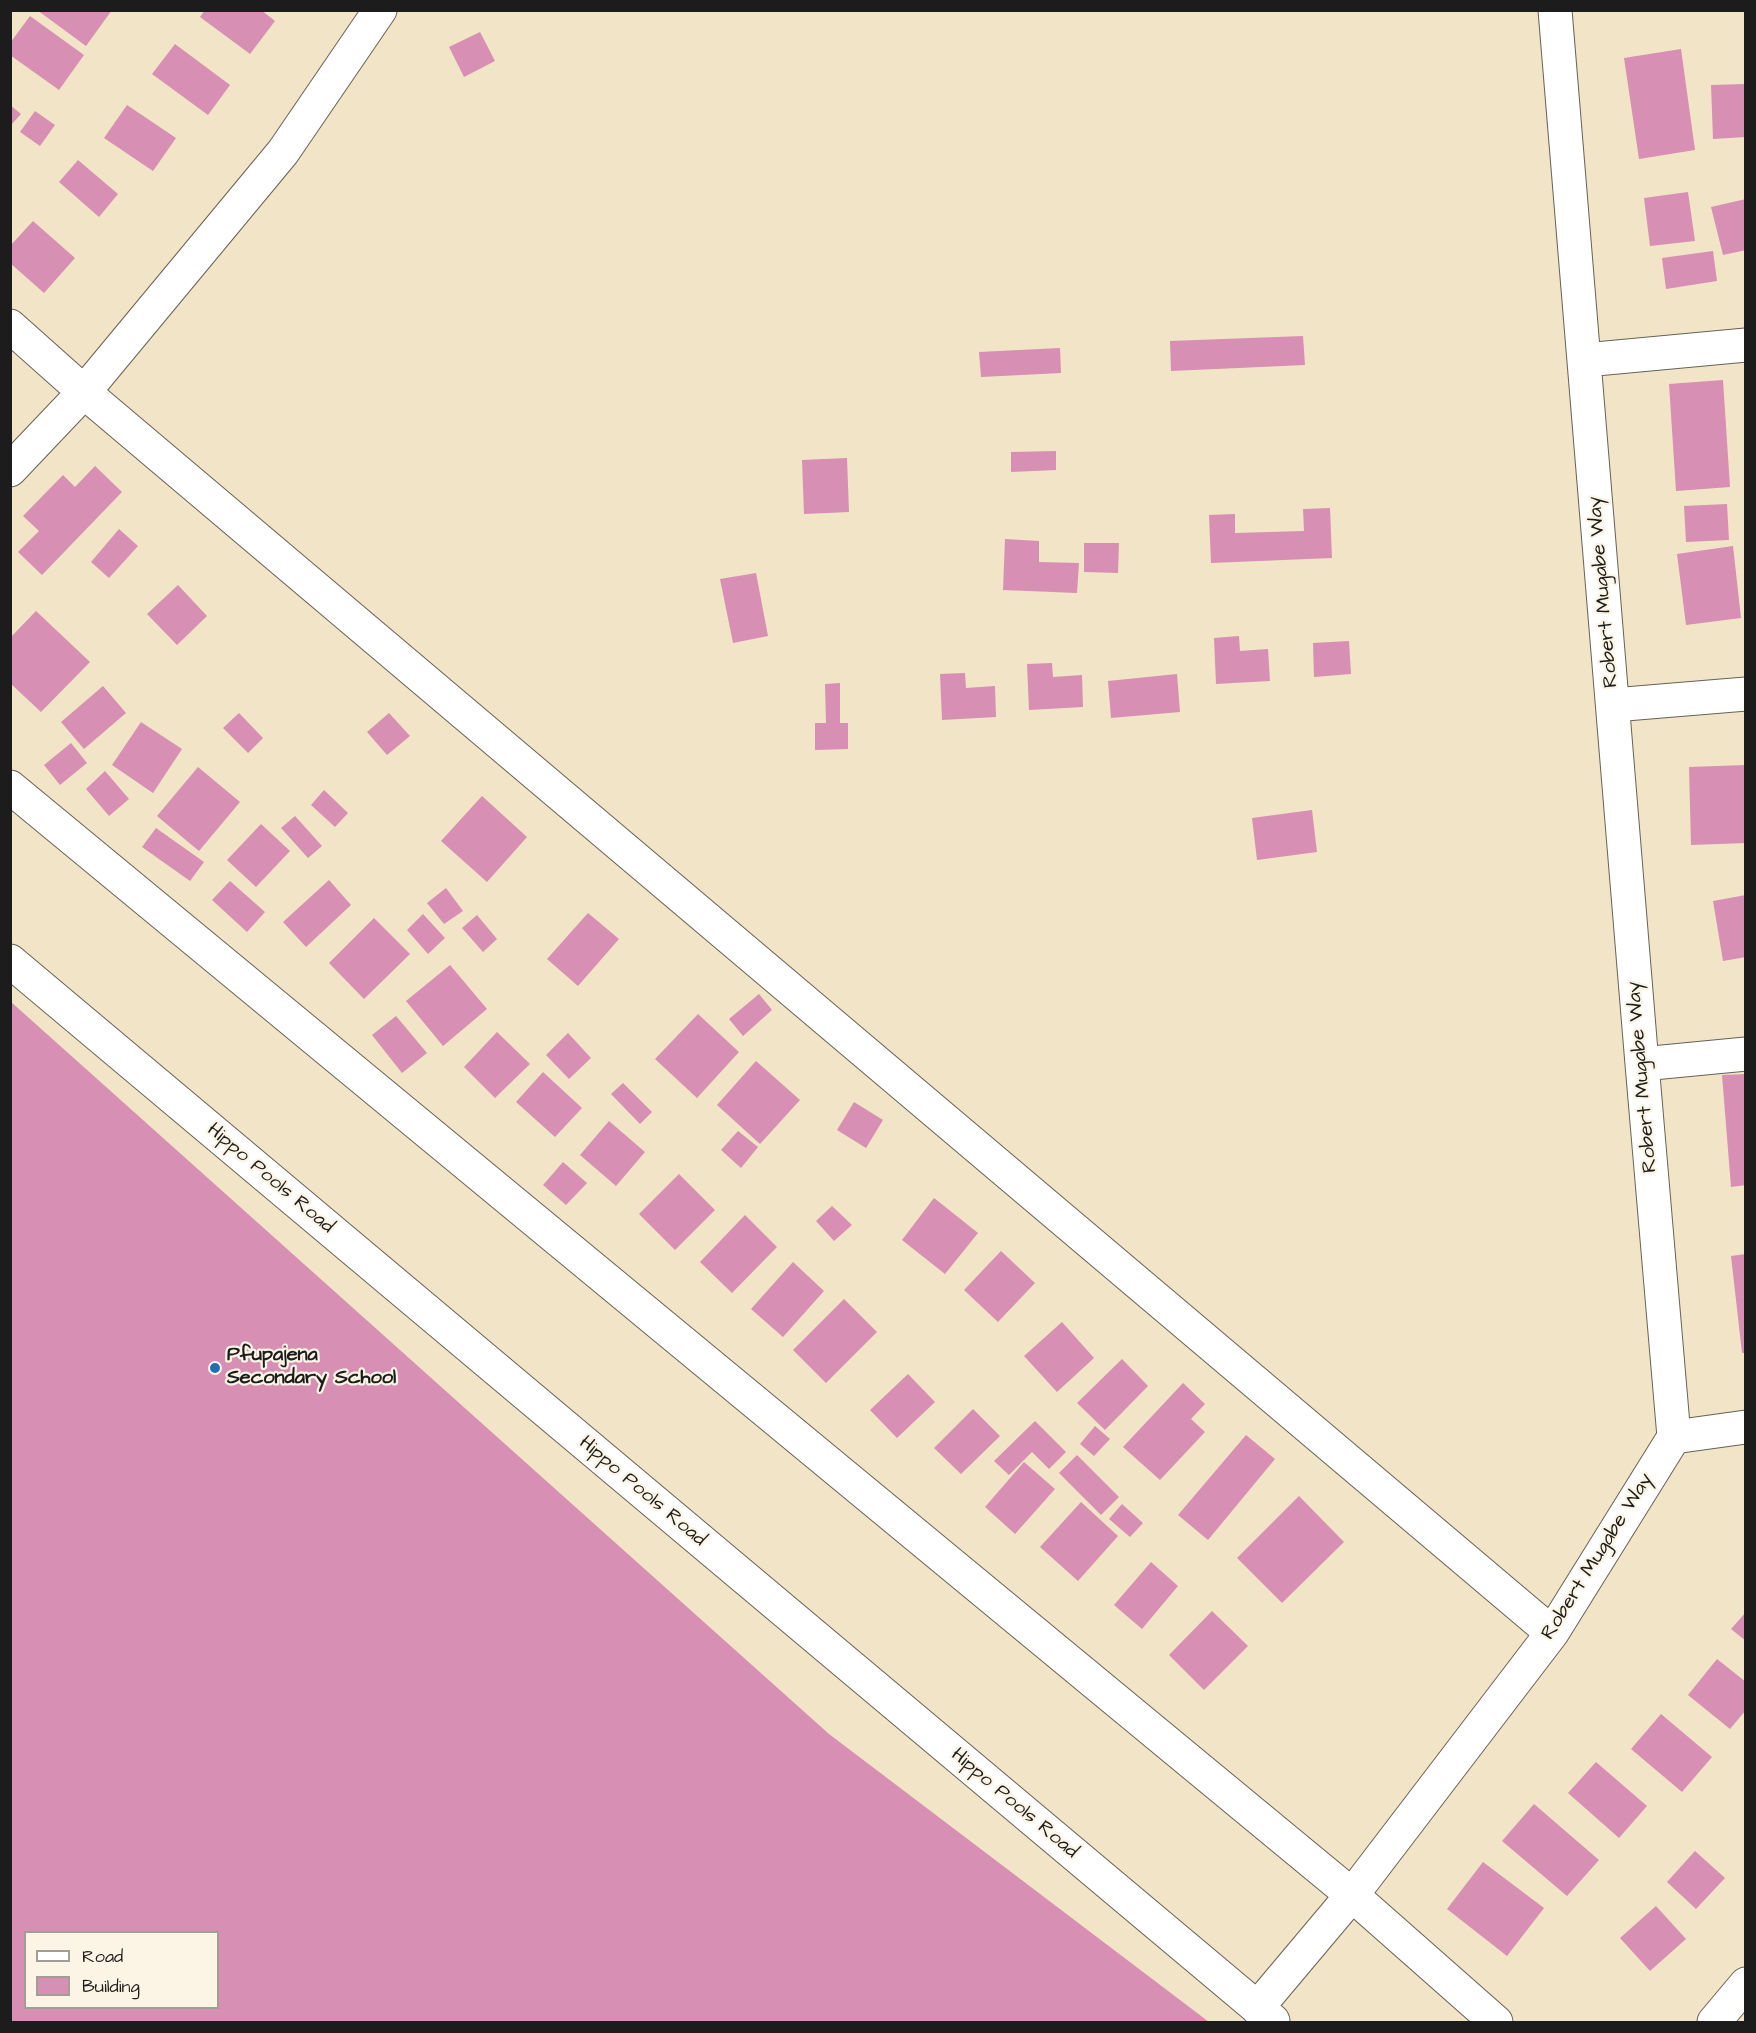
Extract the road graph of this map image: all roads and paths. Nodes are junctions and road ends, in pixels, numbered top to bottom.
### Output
1 (380, 10) edge
2 (1555, 10) edge
3 (10, 326) edge
4 (1746, 345) edge
5 (1585, 360) junction
6 (84, 392) junction
7 (10, 470) edge
8 (1746, 694) edge
9 (1612, 705) junction
10 (10, 787) edge
11 (10, 961) edge
12 (1746, 1054) edge
13 (1642, 1064) junction
14 (1746, 1427) edge
15 (1674, 1437) junction
16 (1552, 1633) junction
17 (1352, 1895) junction
18 (1746, 1984) edge
19 (1265, 2015) edge
20 (1496, 2022) edge
21 (1714, 2022) edge

1 - 6 street
2 - 5 street, Robert Mugabe Way
3 - 6 street
4 - 5 street
5 - 9 street, Robert Mugabe Way
6 - 7 street
6 - 16 street
8 - 9 street
9 - 13 street, Robert Mugabe Way
10 - 17 street
11 - 19 street, Hippo Pools Road
12 - 13 street
13 - 15 street, Robert Mugabe Way
14 - 15 street
15 - 16 street, Robert Mugabe Way
16 - 17 street, Robert Mugabe Way
17 - 19 street, Robert Mugabe Way
17 - 20 street
18 - 21 street

